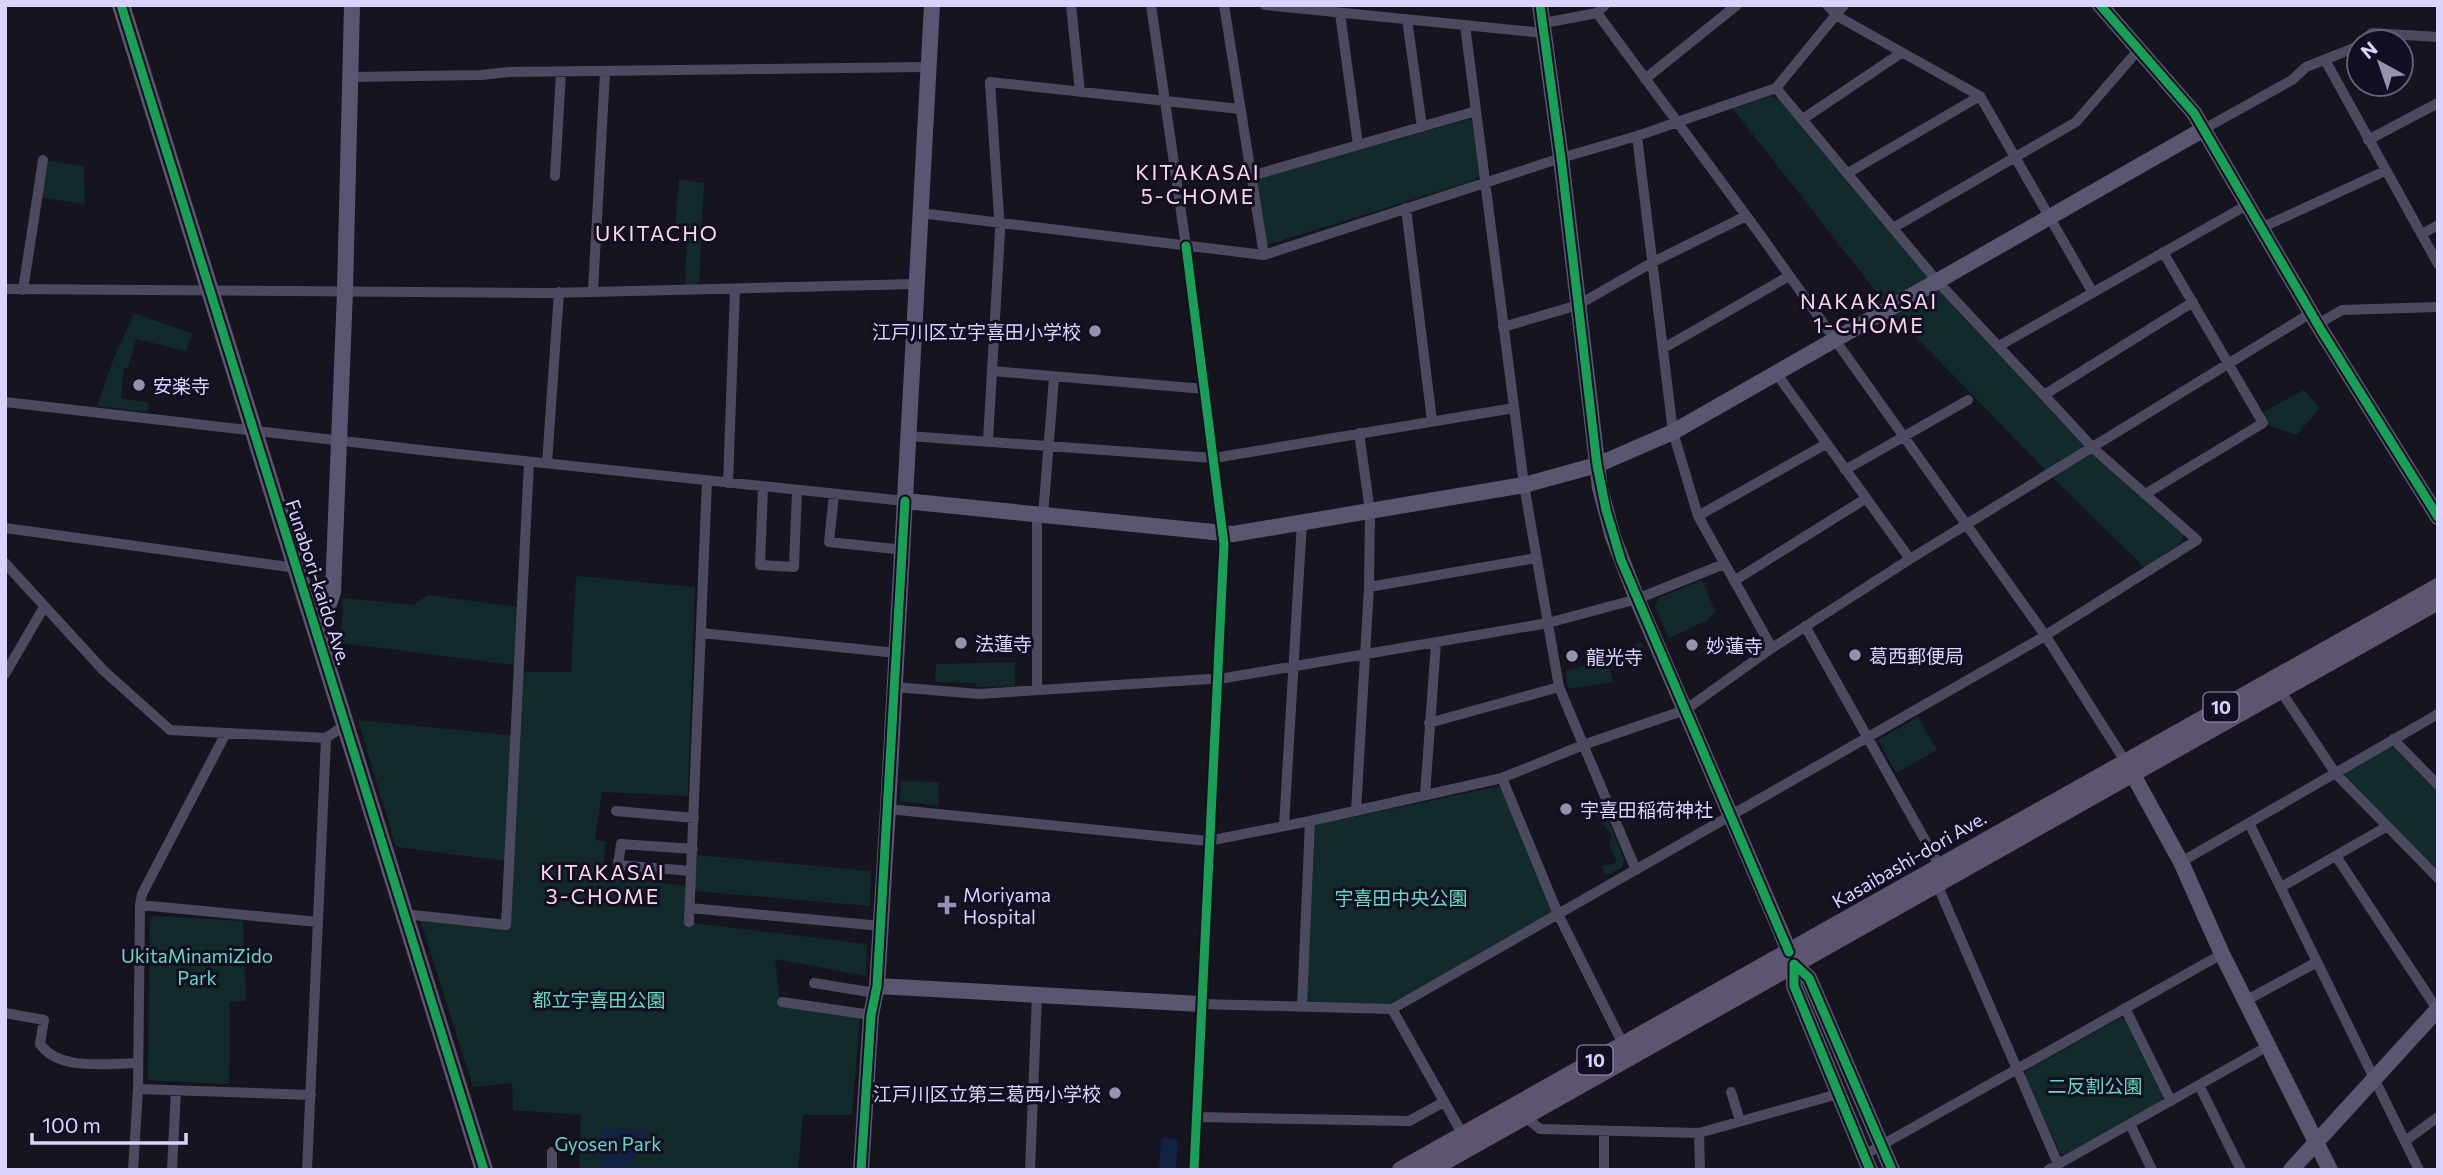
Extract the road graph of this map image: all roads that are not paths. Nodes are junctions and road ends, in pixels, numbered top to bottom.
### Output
1 (121, 5) edge
2 (352, 5) edge
3 (932, 5) edge
4 (1071, 5) edge
5 (1151, 5) edge
6 (1224, 5) edge
7 (1265, 5) edge
8 (1540, 5) edge
9 (1737, 5) edge
10 (1827, 5) edge
11 (1844, 5) edge
12 (2100, 5) edge
13 (1320, 8) edge
14 (1601, 9) edge
15 (1340, 13) junction
16 (1837, 16) junction
17 (1408, 19) junction
18 (1465, 25) junction
19 (1544, 28) junction
20 (2415, 36) edge
21 (2438, 37) edge
22 (2140, 48) junction
23 (2345, 52) edge
24 (1901, 53) junction
25 (2325, 60) junction
26 (928, 67) junction
27 (561, 72) junction
28 (605, 72) junction
29 (351, 77) junction
30 (1644, 79) junction
31 (1776, 88) junction
32 (1080, 92) junction
33 (1980, 96) junction
34 (1165, 100) junction
35 (2438, 103) edge
36 (1240, 108) junction
37 (1476, 111) junction
38 (1803, 119) junction
39 (1676, 123) junction
40 (1422, 127) junction
41 (2204, 129) junction
42 (1637, 136) junction
43 (2368, 140) junction
44 (1357, 145) junction
45 (1561, 158) junction
46 (2016, 158) junction
47 (43, 160) dead end
48 (2385, 171) junction
49 (1848, 173) junction
50 (555, 176) dead end
51 (1251, 176) junction
52 (1485, 183) junction
53 (2247, 205) junction
54 (1406, 208) junction
55 (920, 213) junction
56 (1746, 216) junction
57 (2050, 218) junction
58 (999, 222) junction
59 (2438, 225) edge
60 (1893, 228) junction
61 (2261, 228) junction
62 (2422, 234) junction
63 (1186, 246) junction
64 (2164, 253) junction
65 (1264, 255) junction
66 (1653, 262) junction
67 (2438, 264) edge
68 (1789, 276) junction
69 (1937, 281) junction
70 (916, 284) junction
71 (5, 289) edge
72 (209, 289) junction
73 (735, 289) junction
74 (23, 290) junction
75 (345, 291) junction
76 (593, 291) junction
77 (559, 292) junction
78 (2093, 293) junction
79 (2193, 303) junction
80 (1578, 305) junction
81 (2438, 307) edge
82 (2314, 318) junction
83 (1503, 327) junction
84 (1835, 341) junction
85 (1999, 346) junction
86 (1664, 348) junction
87 (2228, 363) junction
88 (992, 371) junction
89 (1776, 373) junction
90 (1054, 378) junction
91 (1205, 389) junction
92 (2044, 396) junction
93 (1968, 400) dead end
94 (5, 402) edge
95 (1514, 408) junction
96 (1433, 421) junction
97 (253, 430) junction
98 (1673, 432) junction
99 (1359, 433) junction
100 (908, 436) junction
101 (1903, 437) junction
102 (339, 440) junction
103 (988, 441) junction
104 (1826, 444) junction
105 (1049, 446) junction
106 (2093, 447) junction
107 (1214, 458) junction
108 (529, 461) junction
109 (547, 463) junction
110 (1597, 465) junction
111 (1845, 470) junction
112 (707, 480) junction
113 (729, 483) junction
114 (1524, 485) junction
115 (763, 487) junction
116 (797, 491) junction
117 (2147, 494) junction
118 (834, 495) junction
119 (1865, 499) junction
120 (905, 501) junction
121 (1370, 511) junction
122 (1040, 516) junction
123 (1698, 516) junction
124 (2438, 517) edge
125 (1302, 522) junction
126 (1967, 525) junction
127 (5, 528) edge
128 (1223, 534) junction
129 (895, 550) dead end
130 (1536, 558) junction
131 (1910, 559) junction
132 (5, 563) edge
133 (1724, 564) junction
134 (296, 568) junction
135 (1734, 581) junction
136 (1368, 587) junction
137 (2438, 587) edge
138 (1637, 599) junction
139 (2438, 601) edge
140 (44, 607) junction
141 (313, 619) junction
142 (1548, 623) junction
143 (1805, 626) junction
144 (701, 633) junction
145 (2045, 635) junction
146 (1436, 643) junction
147 (1772, 648) junction
148 (897, 653) junction
149 (1364, 653) junction
150 (1294, 667) junction
151 (5, 674) edge
152 (1217, 679) junction
153 (895, 687) junction
154 (1559, 687) junction
155 (1037, 690) junction
156 (2280, 690) junction
157 (1685, 710) junction
158 (2438, 714) edge
159 (1429, 723) junction
160 (345, 725) junction
161 (226, 733) junction
162 (1867, 736) junction
163 (326, 738) junction
164 (2393, 739) junction
165 (1583, 745) junction
166 (2128, 767) junction
167 (2336, 774) junction
168 (1502, 778) junction
169 (2438, 785) edge
170 (1425, 795) junction
171 (888, 808) junction
172 (616, 811) dead end
173 (1356, 811) junction
174 (1730, 815) junction
175 (694, 818) junction
176 (1310, 821) junction
177 (2249, 823) junction
178 (1284, 826) junction
179 (2386, 827) junction
180 (1208, 841) junction
181 (693, 849) junction
182 (2336, 856) junction
183 (2181, 862) junction
184 (1939, 866) junction
185 (1636, 870) junction
186 (691, 872) junction
187 (2438, 878) edge
188 (1937, 884) junction
189 (2281, 887) junction
190 (140, 905) junction
191 (690, 908) junction
192 (404, 914) junction
193 (1558, 914) junction
194 (318, 922) junction
195 (689, 922) dead end
196 (881, 926) junction
197 (2222, 954) junction
198 (1792, 958) junction
199 (2317, 962) junction
200 (814, 984) dead end
201 (876, 989) junction
202 (1037, 995) junction
203 (2245, 1001) junction
204 (782, 1002) dead end
205 (1200, 1004) junction
206 (1303, 1006) junction
207 (2125, 1008) junction
208 (1392, 1009) junction
209 (2437, 1009) edge
210 (5, 1013) edge
211 (871, 1015) junction
212 (1623, 1044) junction
213 (2268, 1046) junction
214 (138, 1063) junction
215 (2019, 1069) junction
216 (2373, 1078) junction
217 (2199, 1085) junction
218 (138, 1089) junction
219 (176, 1090) junction
220 (1731, 1092) dead end
221 (1838, 1094) junction
222 (311, 1095) junction
223 (2171, 1101) junction
224 (1444, 1102) junction
225 (1196, 1117) junction
226 (1525, 1117) junction
227 (2438, 1117) edge
228 (1740, 1121) junction
229 (2130, 1124) junction
230 (1604, 1131) junction
231 (1699, 1133) junction
232 (1463, 1135) junction
233 (2405, 1141) junction
234 (2316, 1142) junction
235 (1881, 1145) junction
236 (552, 1152) dead end
237 (1867, 1162) edge
238 (2053, 1167) edge
239 (133, 1170) edge
240 (172, 1170) edge
241 (307, 1170) edge
242 (484, 1170) edge
243 (552, 1170) edge
244 (860, 1170) edge
245 (1030, 1170) edge
246 (1194, 1170) edge
247 (1401, 1170) edge
248 (1429, 1170) edge
249 (1604, 1170) edge
250 (1700, 1170) edge
251 (1892, 1170) edge
252 (2152, 1170) edge
253 (2241, 1170) edge
254 (2291, 1170) edge
255 (2330, 1170) edge
256 (2419, 1170) edge

1 - 72 main road, Funabori-kaido Ave.
2 - 29 street
3 - 26 street
4 - 32 street
5 - 34 street
6 - 36 street
7 - 13 street
8 - 19 street
9 - 30 street
10 - 16 street
11 - 16 street
12 - 22 street
13 - 15 street
14 - 19 street
14 - 30 street
15 - 17 street
15 - 44 street
16 - 24 street
16 - 31 street
17 - 18 street
17 - 40 street
18 - 19 street
18 - 37 street
19 - 45 street
20 - 21 street
22 - 41 street
22 - 46 street
23 - 25 street
24 - 33 street
24 - 38 street
25 - 41 street
25 - 43 street
26 - 28 street
26 - 55 street
27 - 28 street
27 - 29 street
27 - 50 street
28 - 76 street
29 - 75 street
30 - 39 street
31 - 38 street
31 - 39 street
32 - 34 street
32 - 58 street
33 - 46 street
33 - 49 street
34 - 36 street
34 - 63 street
35 - 43 street
36 - 51 street
37 - 40 street
37 - 52 street
38 - 49 street
39 - 42 street
39 - 56 street
40 - 44 street
41 - 53 street
41 - 57 street
42 - 45 street
42 - 66 street
43 - 48 street
44 - 51 street
45 - 52 street
45 - 80 street
46 - 57 street
46 - 60 street
47 - 74 street
48 - 61 street
48 - 62 street
49 - 60 street
51 - 65 street
52 - 54 street
52 - 83 street
53 - 61 street
53 - 64 street
54 - 65 street
54 - 96 street
55 - 58 street
55 - 70 street
56 - 66 street
56 - 68 street
57 - 69 street
57 - 78 street
58 - 63 street
58 - 88 street
59 - 62 street
60 - 69 street
61 - 82 street
62 - 67 street
63 - 65 street
63 - 91 street
64 - 78 street
64 - 79 street
66 - 80 street
66 - 86 street
68 - 84 street
68 - 86 street
69 - 84 street
69 - 85 street
70 - 73 street
70 - 100 street
71 - 74 street
72 - 74 street
72 - 75 street
72 - 97 main road, Funabori-kaido Ave.
73 - 76 street
73 - 113 street
75 - 77 street
75 - 102 street
76 - 77 street
77 - 109 street
78 - 85 street
79 - 87 street
79 - 92 street
80 - 83 street
80 - 110 street
81 - 82 street
82 - 87 street
82 - 124 street
83 - 95 street
84 - 89 street
84 - 101 street
85 - 92 street
86 - 98 street
87 - 106 street
87 - 117 street
88 - 90 street
88 - 103 street
89 - 98 street
89 - 104 street
90 - 91 street
90 - 105 street
91 - 107 street
92 - 106 street
93 - 101 street
94 - 97 street
95 - 96 street
95 - 114 street
96 - 99 street
97 - 102 street
97 - 134 main road, Funabori-kaido Ave.
98 - 110 street
98 - 123 street
99 - 107 street
99 - 121 street
100 - 103 street
100 - 120 street
101 - 111 street
101 - 126 street
102 - 108 street
102 - 141 street
103 - 105 street
104 - 111 street
104 - 123 street
105 - 107 street
105 - 122 street
106 - 117 street
106 - 126 street
107 - 128 street
108 - 109 street
108 - 192 street
109 - 112 street
110 - 114 street
110 - 138 street
111 - 119 street
112 - 113 street
112 - 144 street
113 - 115 street
114 - 121 street
114 - 130 street
115 - 116 street
115 - 116 street
116 - 118 street
117 - 145 street
118 - 120 street
118 - 129 street
119 - 131 street
119 - 135 street
120 - 122 street
120 - 148 street
121 - 125 street
121 - 136 street
122 - 128 street
122 - 155 street
123 - 133 street
125 - 128 street
125 - 150 street
126 - 131 street
126 - 145 street
127 - 134 street
128 - 152 street
130 - 136 street
130 - 142 street
131 - 143 street
132 - 140 street
133 - 135 street
133 - 138 street
134 - 141 main road, Funabori-kaido Ave.
135 - 147 street
136 - 149 street
137 - 166 main road, Kasaibashi-dori Ave. / 10
138 - 142 street
138 - 157 street
139 - 156 main road, Kasaibashi-dori Ave. / 10
140 - 151 street
140 - 161 street
141 - 160 main road, Funabori-kaido Ave.
142 - 146 street
142 - 154 street
143 - 147 street
143 - 162 street
144 - 148 street
144 - 175 street
145 - 162 street
145 - 166 street
146 - 149 street
146 - 159 street
147 - 157 street
148 - 153 street
149 - 150 street
149 - 173 street
150 - 152 street
150 - 178 street
152 - 155 street
152 - 180 street
153 - 155 street
153 - 171 street
154 - 159 street
154 - 165 street
156 - 166 main road, Kasaibashi-dori Ave. / 10
156 - 167 street
157 - 165 street
157 - 174 street
158 - 164 street
159 - 170 street
160 - 163 street
160 - 192 main road, Funabori-kaido Ave.
161 - 163 street
161 - 190 street
162 - 174 street
162 - 184 street
163 - 194 street
164 - 167 street
164 - 169 street
165 - 168 street
165 - 185 street
166 - 183 street
166 - 184 main road, Kasaibashi-dori Ave. / 10
166 - 188 main road, Kasaibashi-dori Ave. / 10
167 - 177 street
167 - 179 street
168 - 170 street
168 - 193 street
170 - 173 street
171 - 180 street
171 - 196 street
172 - 175 street
173 - 176 street
174 - 185 street
174 - 198 street
175 - 181 street
176 - 178 street
176 - 206 street
177 - 183 street
177 - 189 street
178 - 180 street
179 - 182 street
179 - 187 street
180 - 205 street
181 - 186 street
181 - 186 street
182 - 189 street
182 - 209 street
183 - 197 street
184 - 198 main road, Kasaibashi-dori Ave. / 10
185 - 193 street
186 - 191 street
188 - 198 main road, Kasaibashi-dori Ave. / 10
188 - 215 street
189 - 199 street
190 - 194 street
190 - 214 street
191 - 195 street
191 - 196 street
192 - 242 main road, Funabori-kaido Ave.
193 - 208 street
193 - 212 street
194 - 222 street
196 - 201 street
197 - 203 street
197 - 207 street
198 - 212 main road, Kasaibashi-dori Ave. / 10
198 - 221 street
198 - 226 main road, Kasaibashi-dori Ave. / 10
198 - 235 street
199 - 203 street
199 - 216 street
200 - 201 street
201 - 202 street
201 - 211 street
202 - 205 street
202 - 245 street
203 - 213 street
204 - 211 street
205 - 206 street
205 - 225 street
206 - 208 street
207 - 215 street
207 - 223 street
208 - 224 street
209 - 216 street
210 - 214 street
211 - 244 street
212 - 232 main road, Kasaibashi-dori Ave. / 10
213 - 217 street
213 - 234 street
214 - 218 street
215 - 235 street
215 - 238 street
216 - 233 street
216 - 234 street
217 - 223 street
217 - 253 street
218 - 219 street
218 - 239 street
219 - 222 street
219 - 240 street
220 - 228 street
221 - 228 street
221 - 237 street
222 - 241 street
223 - 229 street
224 - 225 street
224 - 232 street
225 - 246 street
226 - 230 street
226 - 248 main road, Kasaibashi-dori Ave. / 10
227 - 233 street
228 - 231 street
229 - 238 street
229 - 252 street
230 - 231 street
230 - 249 street
231 - 250 street
232 - 247 main road, Kasaibashi-dori Ave. / 10
233 - 256 street
234 - 254 street
234 - 255 street
235 - 237 street
235 - 251 street
236 - 243 street

